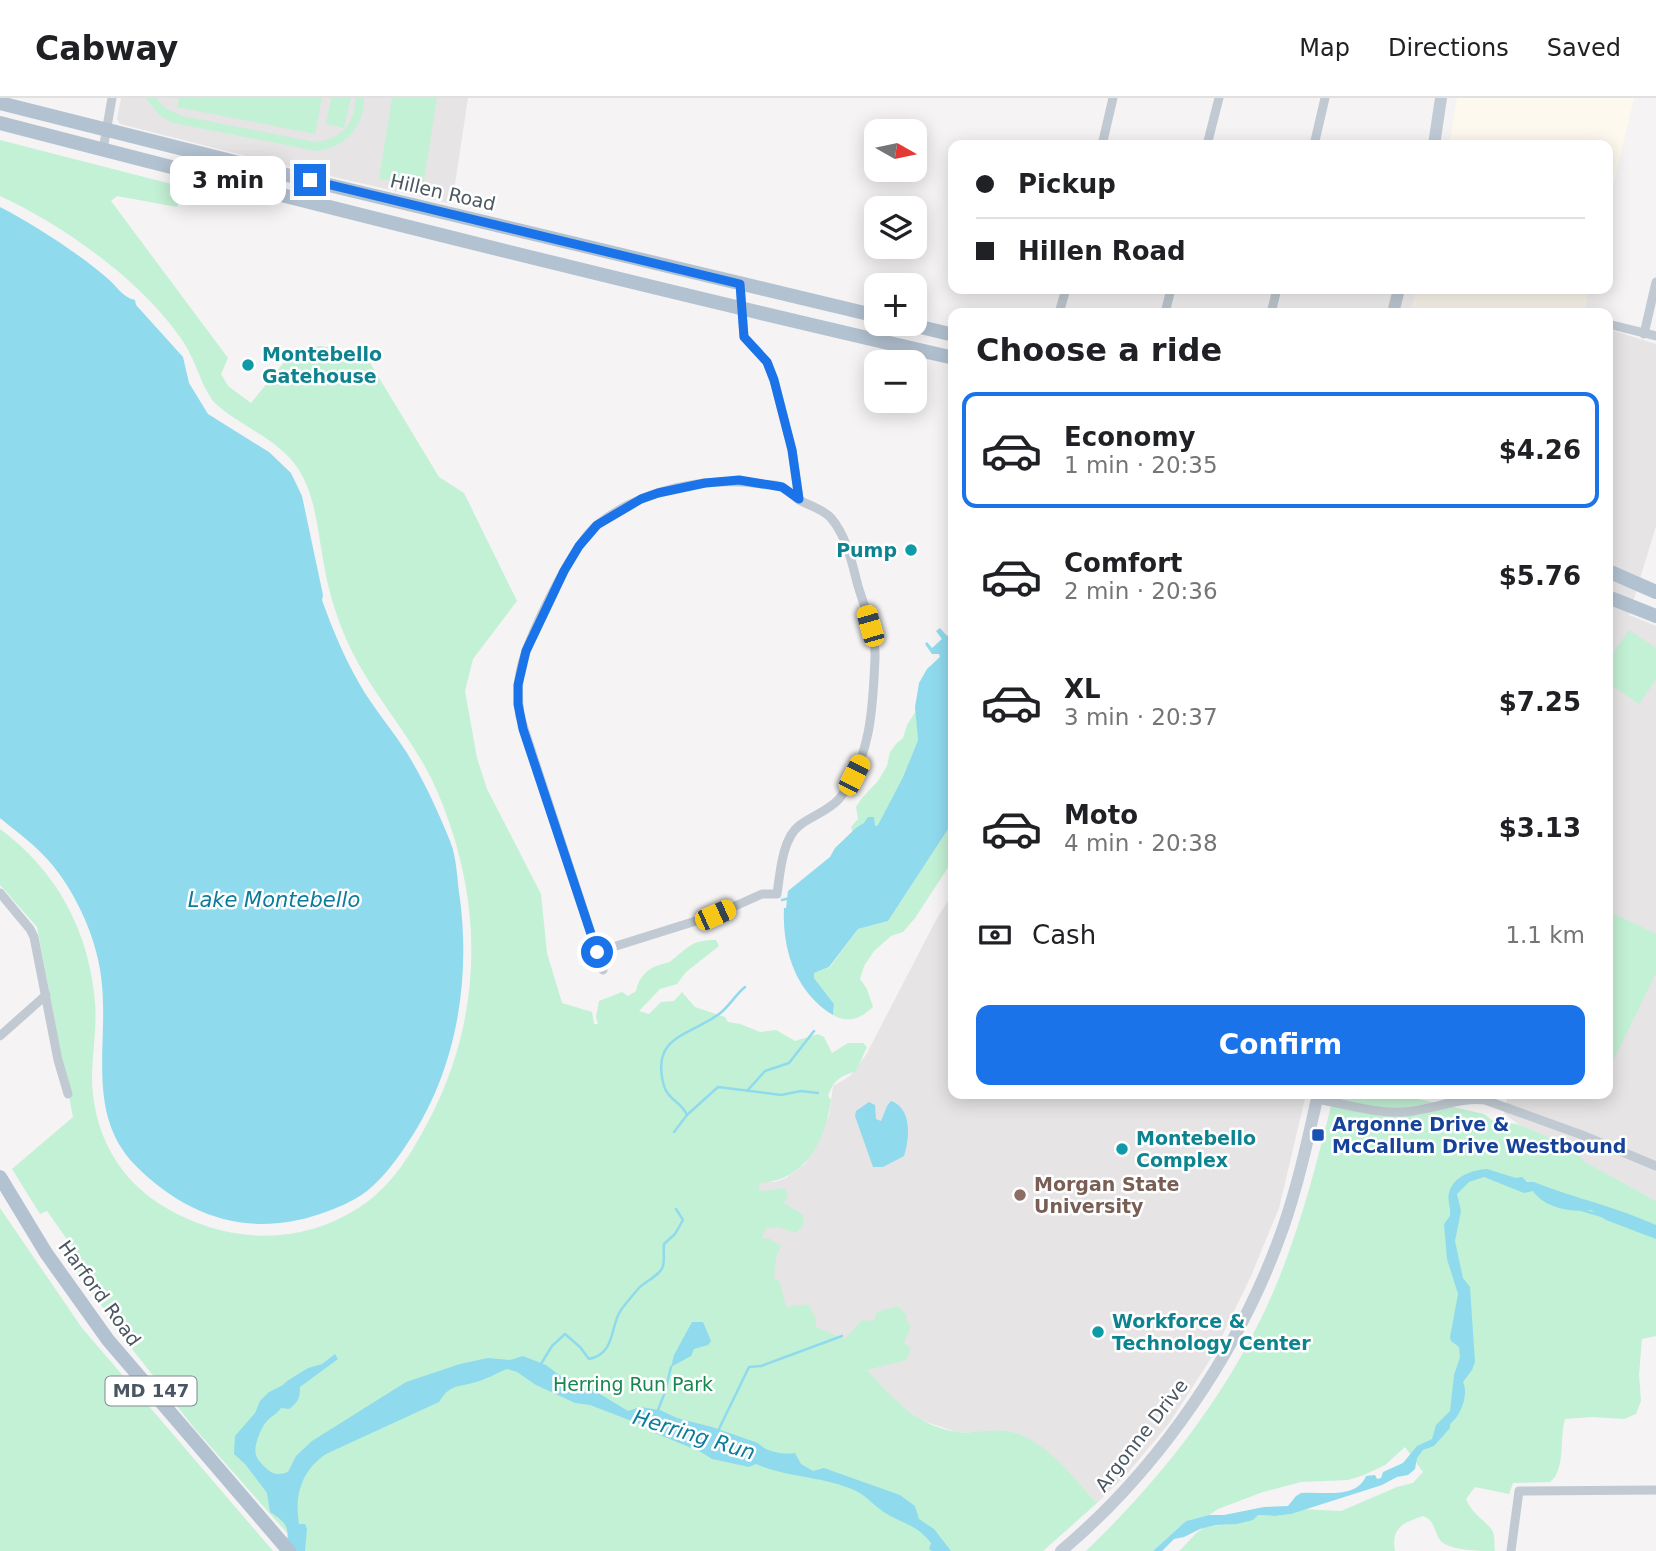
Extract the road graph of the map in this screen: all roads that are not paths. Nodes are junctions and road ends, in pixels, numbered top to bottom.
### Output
1 (112, 98) edge
2 (1113, 98) edge
3 (1219, 98) edge
4 (1325, 98) edge
5 (1441, 98) edge
6 (0, 103) edge
7 (0, 123) edge
8 (107, 129) junction
9 (1102, 140) edge
10 (1208, 140) edge
11 (1315, 140) edge
12 (1435, 140) edge
13 (103, 150) junction
14 (1656, 282) edge
15 (740, 284) junction
16 (743, 310) junction
17 (864, 313) edge
18 (1613, 325) edge
19 (927, 329) edge
20 (948, 334) edge
21 (1644, 334) junction
22 (1656, 336) edge
23 (948, 357) edge
24 (799, 499) junction
25 (1614, 574) edge
26 (1656, 592) edge
27 (1613, 599) edge
28 (1656, 615) edge
29 (0, 893) edge
30 (597, 952) junction
31 (603, 970) dead end
32 (46, 995) junction
33 (0, 1036) edge
34 (68, 1094) dead end
35 (1317, 1099) edge
36 (1330, 1099) edge
37 (1467, 1099) edge
38 (1478, 1099) edge
39 (1656, 1166) edge
40 (0, 1177) edge
41 (1656, 1490) edge
42 (289, 1551) edge
43 (1062, 1551) edge
44 (1511, 1551) edge

1 - 8 street
2 - 9 street
3 - 10 street
4 - 11 street
5 - 12 main road
6 - 8 main road, Hillen Road
7 - 13 main road
8 - 13 street
8 - 15 main road, Hillen Road
13 - 16 main road
14 - 21 street
15 - 16 street
15 - 17 main road, Hillen Road
16 - 23 main road
16 - 24 street
18 - 21 street
19 - 20 main road
21 - 22 street
24 - 30 street
24 - 30 street
25 - 26 main road
27 - 28 main road
29 - 32 street
30 - 31 street
32 - 33 street
32 - 34 street
35 - 43 main road, Argonne Drive
36 - 37 street
38 - 39 street
40 - 42 main road, Harford Road / MD 147
41 - 44 street

